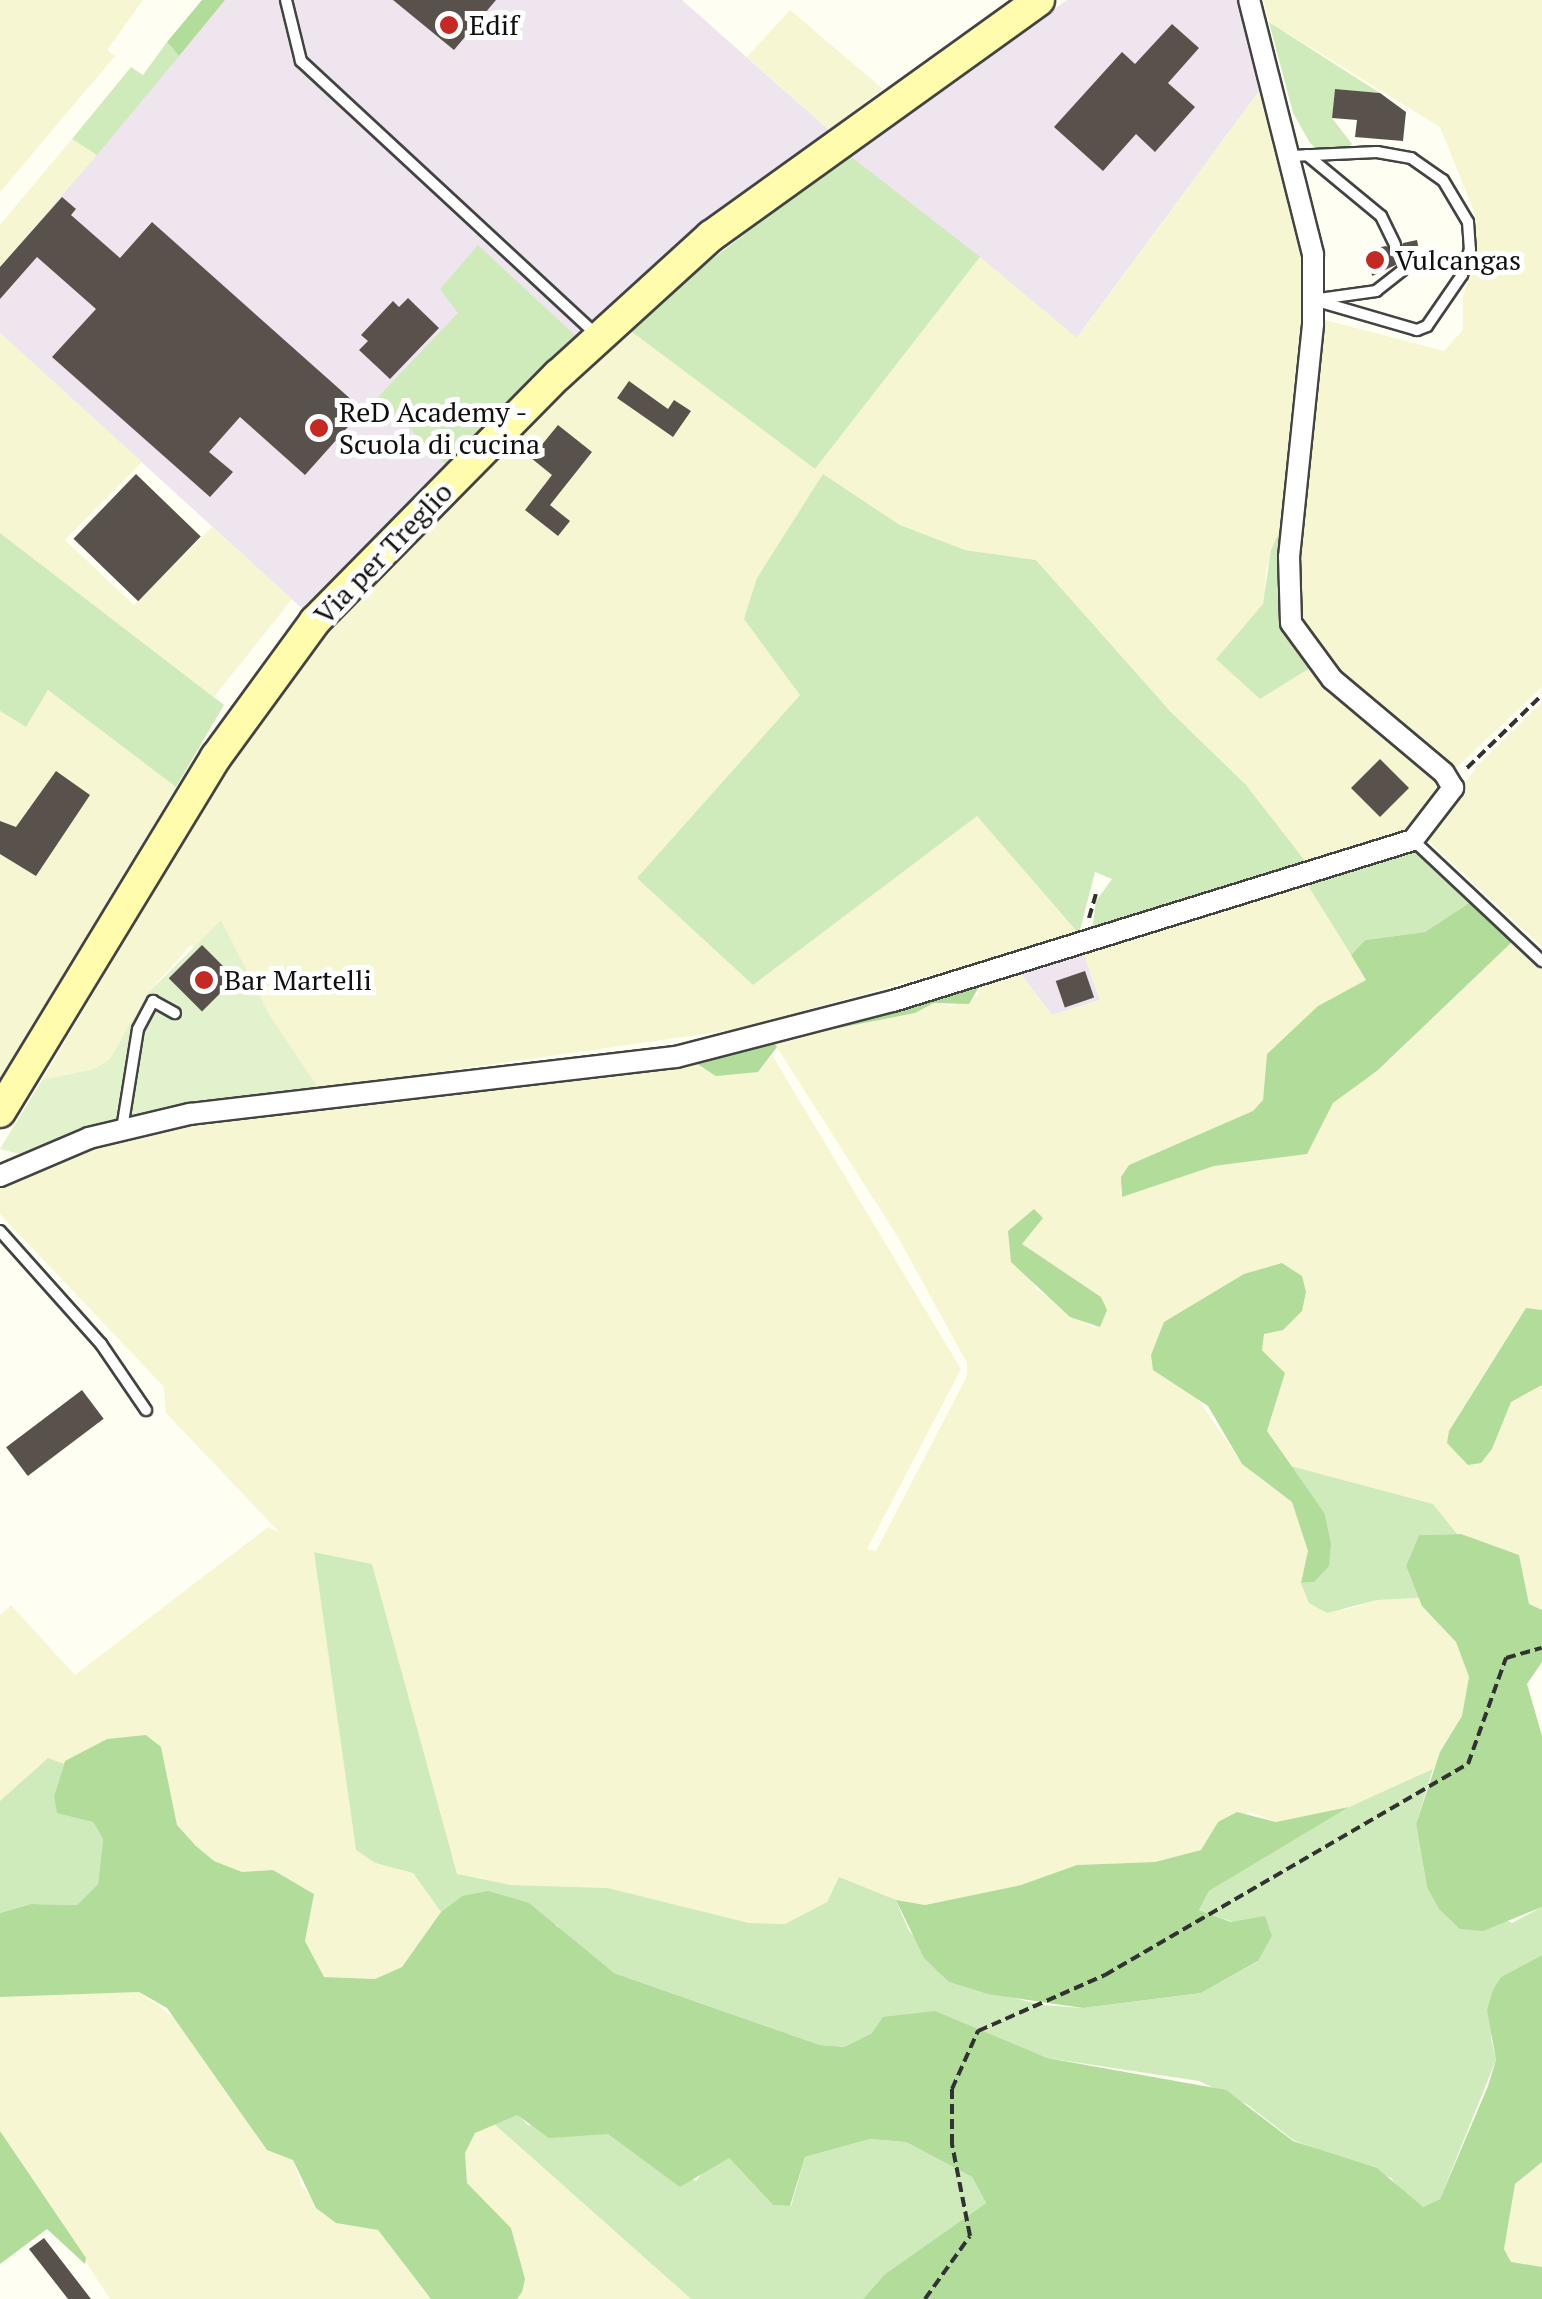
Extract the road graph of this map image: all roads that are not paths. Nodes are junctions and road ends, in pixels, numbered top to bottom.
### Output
1 (286, 0) edge
2 (1039, 0) edge
3 (1249, 0) edge
4 (1299, 156) junction
5 (1395, 245) dead end
6 (1402, 271) dead end
7 (1313, 300) junction
8 (599, 337) junction
9 (1413, 840) junction
10 (1542, 961) edge
11 (175, 1013) dead end
12 (0, 1112) edge
13 (122, 1129) junction
14 (0, 1176) edge
15 (0, 1231) edge
16 (146, 1410) dead end

1 - 8 lane
2 - 8 main road, Via per Treglio
3 - 4 street
4 - 5 lane
4 - 7 street
4 - 7 lane
6 - 7 lane
7 - 9 street
8 - 12 main road, Via per Treglio
9 - 10 lane
9 - 13 street
11 - 13 lane
13 - 14 street
15 - 16 lane

